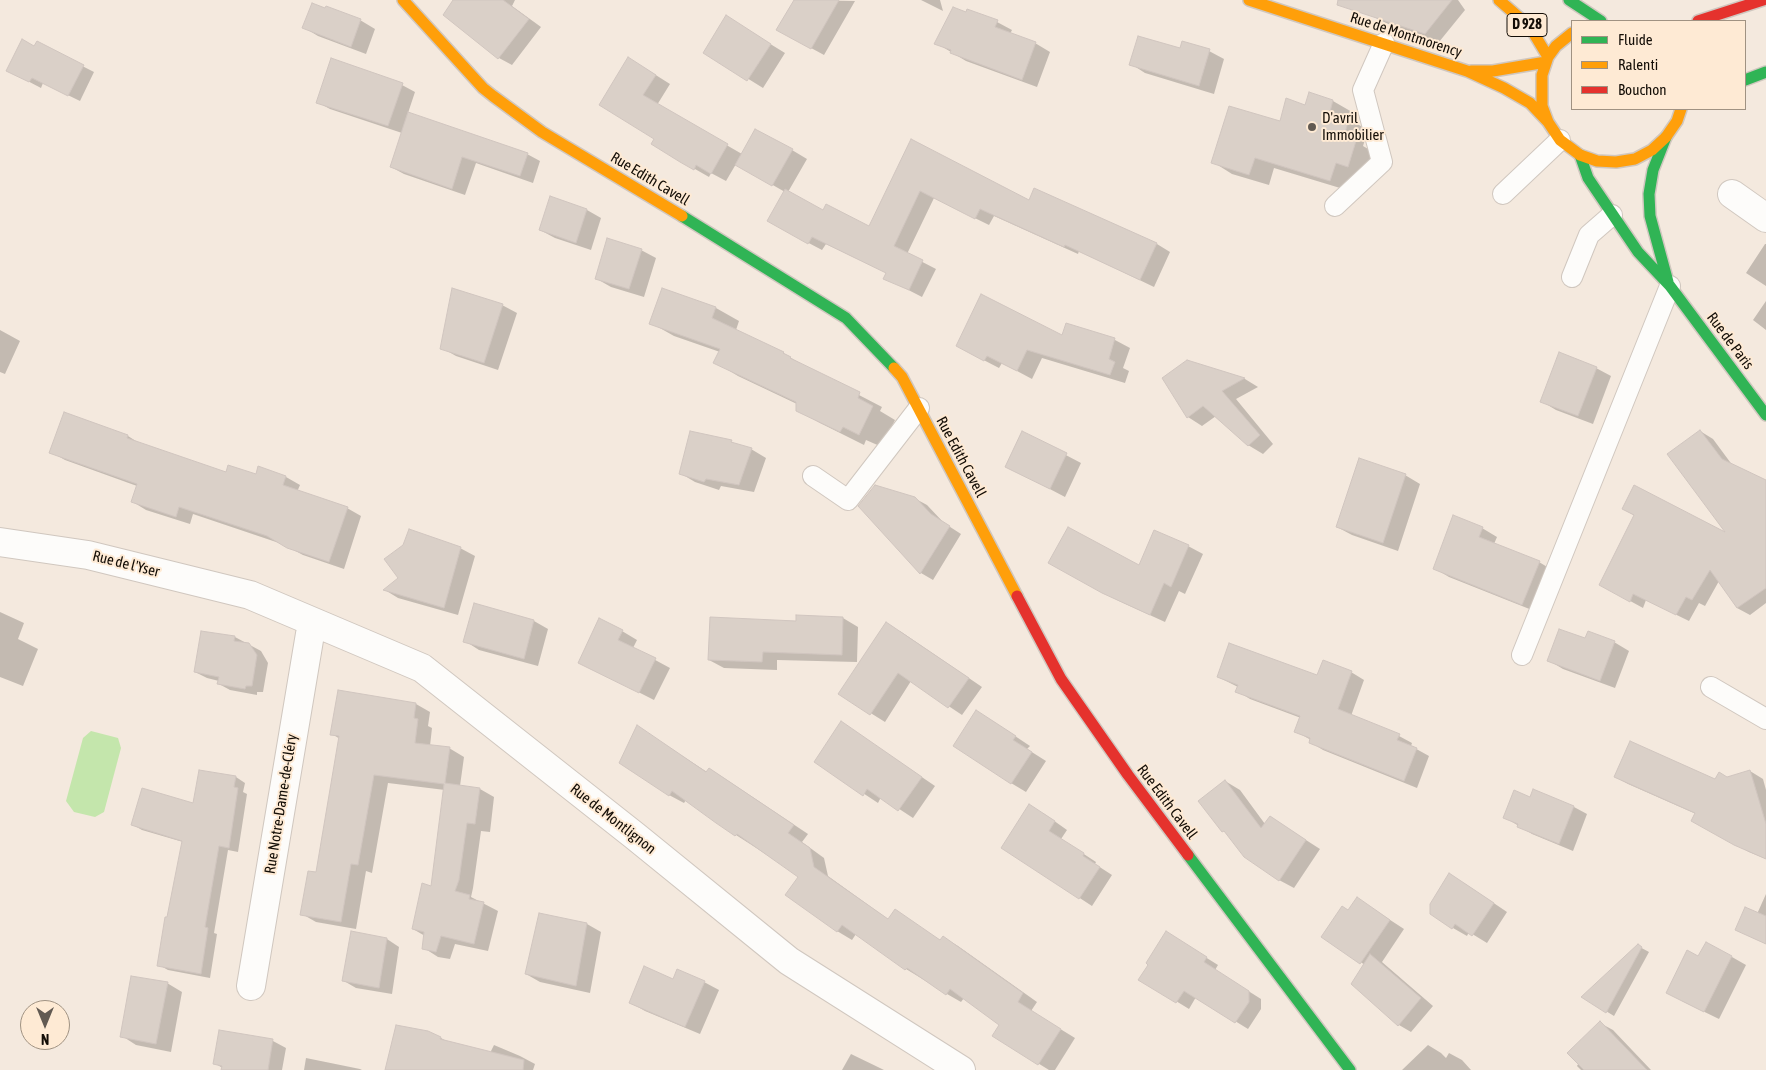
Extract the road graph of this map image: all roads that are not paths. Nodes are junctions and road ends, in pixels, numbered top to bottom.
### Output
1 (403, 0) edge
2 (1249, 0) edge
3 (1499, 0) edge
4 (1569, 0) edge
5 (1723, 0) edge
6 (1763, 0) edge
7 (1599, 20) edge
8 (1701, 20) edge
9 (1703, 20) edge
10 (1571, 34) edge
11 (1384, 43) junction
12 (1547, 59) junction
13 (1467, 71) junction
14 (1766, 72) edge
15 (1746, 80) edge
16 (1680, 110) edge
17 (1689, 110) edge
18 (1677, 121) junction
19 (1548, 122) junction
20 (1666, 137) junction
21 (1560, 140) junction
22 (1580, 155) junction
23 (1502, 194) dead end
24 (1732, 194) dead end
25 (1335, 206) dead end
26 (1612, 215) junction
27 (1766, 218) edge
28 (1572, 277) dead end
29 (1670, 286) junction
30 (919, 408) junction
31 (1766, 415) edge
32 (812, 476) dead end
33 (0, 542) edge
34 (250, 595) joint
35 (312, 622) junction
36 (1522, 655) dead end
37 (1710, 688) dead end
38 (1766, 719) edge
39 (251, 986) dead end
40 (961, 1070) edge
41 (1350, 1070) edge

1 - 30 street, Rue Edith Cavell
2 - 11 street, Rue de Montmorency
3 - 12 street, D 928
4 - 7 street
5 - 8 lane
6 - 9 street
10 - 12 street
11 - 13 street, Rue de Montmorency
11 - 25 lane
12 - 13 street, Rue de Montmorency
12 - 19 street
13 - 19 street, Rue de Montmorency
14 - 15 street
16 - 18 street
17 - 18 street
18 - 20 street
19 - 21 street
20 - 22 street
20 - 29 street, Rue de Paris
21 - 22 street
21 - 23 lane
22 - 26 street, Rue de Paris
24 - 27 street
26 - 28 lane
26 - 29 street, Rue de Paris
29 - 31 street, Rue de Paris
29 - 36 lane
30 - 32 lane
30 - 41 street, Rue Edith Cavell
33 - 34 street, Rue de l'Yser
34 - 35 street, Rue de Montlignon
35 - 39 street, Rue Notre-Dame-de-Cléry
35 - 40 street, Rue de Montlignon
37 - 38 lane

